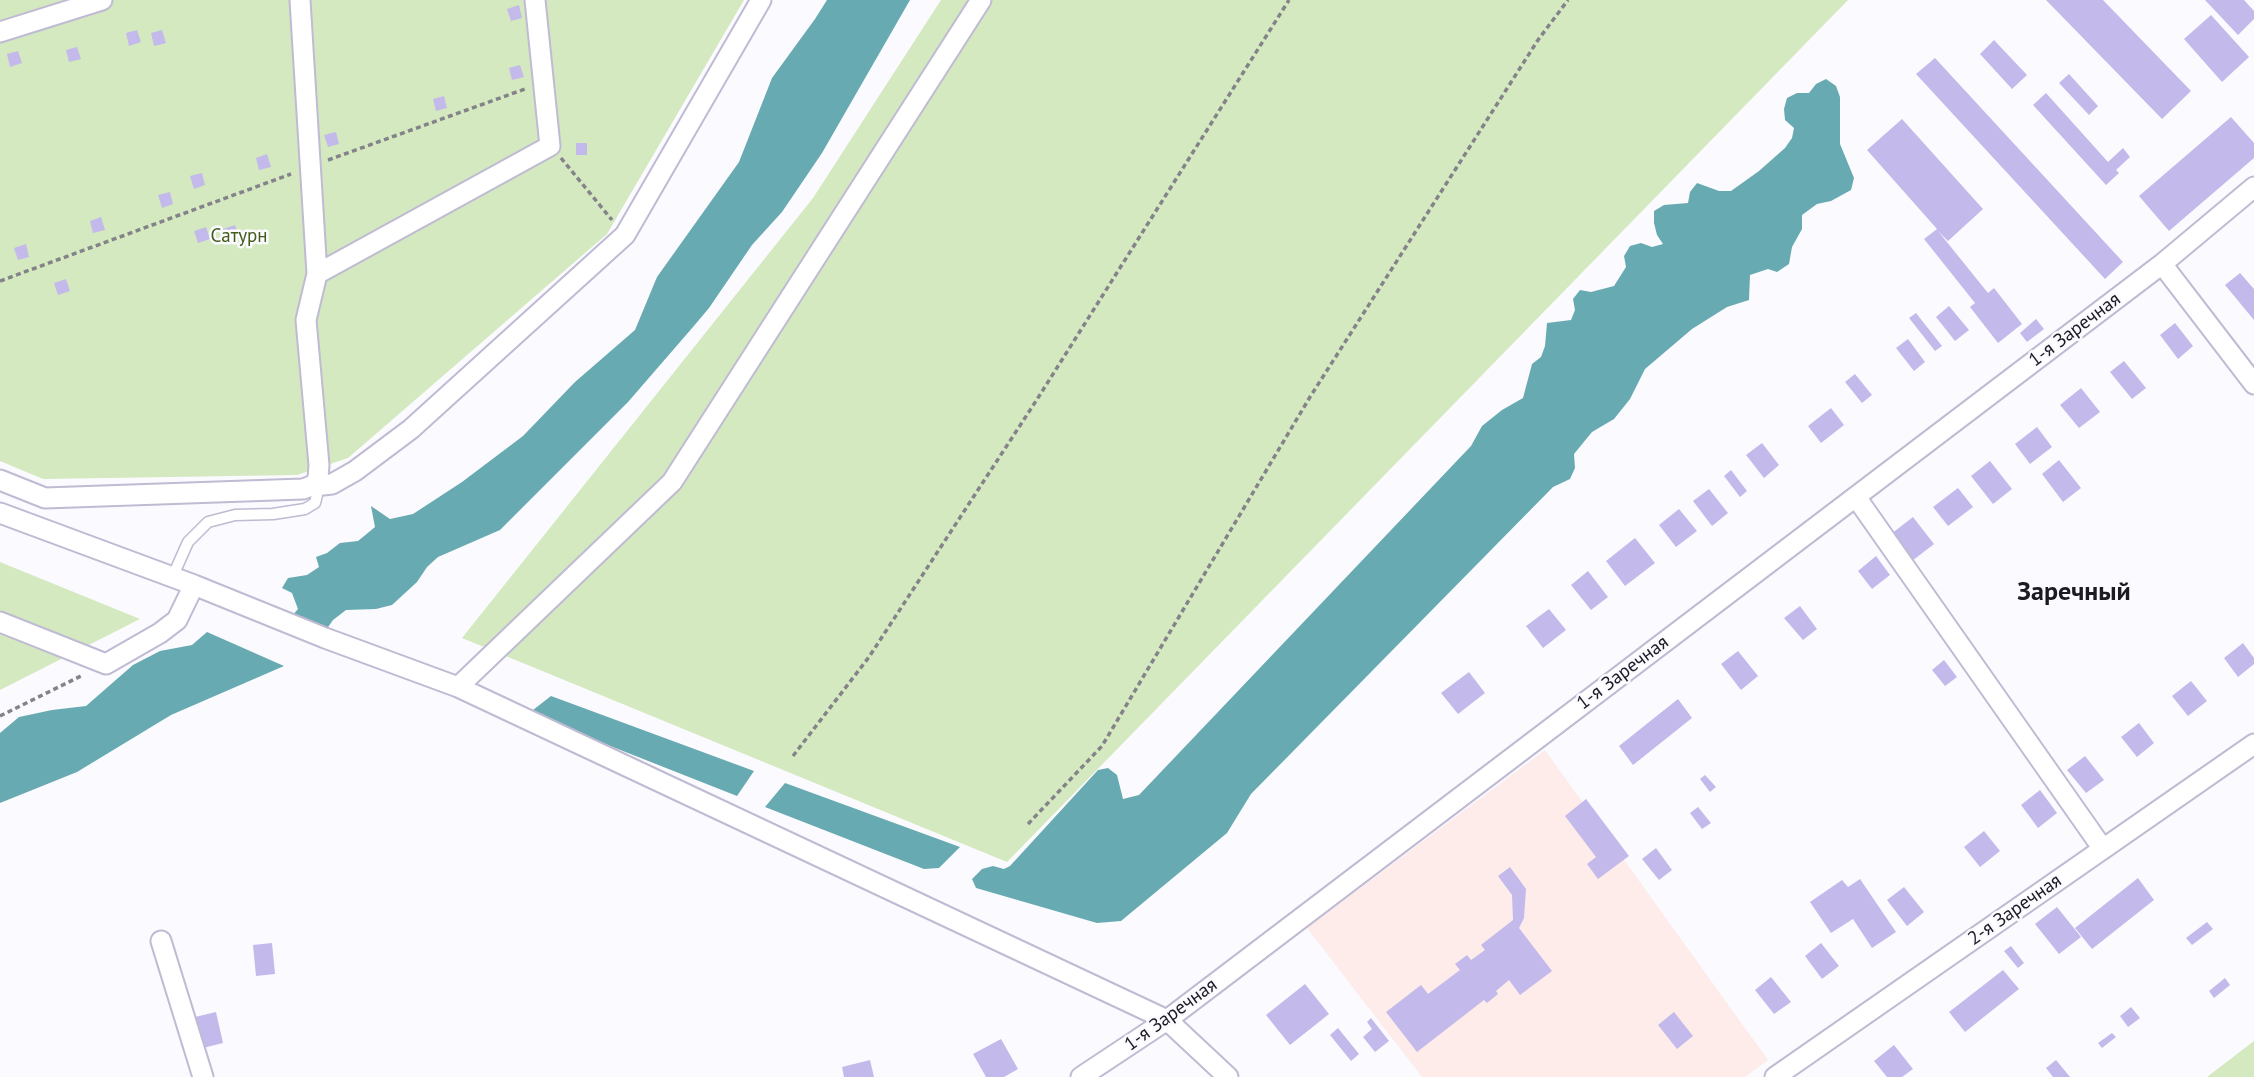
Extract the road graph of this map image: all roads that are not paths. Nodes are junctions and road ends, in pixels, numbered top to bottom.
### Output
1 (102, 0) edge
2 (300, 0) edge
3 (535, 0) edge
4 (761, 0) edge
5 (981, 0) edge
6 (0, 32) edge
7 (2254, 187) edge
8 (2162, 264) junction
9 (317, 274) junction
10 (2254, 384) edge
11 (0, 480) edge
12 (316, 482) junction
13 (1856, 497) junction
14 (0, 513) edge
15 (172, 578) junction
16 (194, 585) junction
17 (0, 622) edge
18 (458, 687) junction
19 (2254, 744) edge
20 (2103, 849) junction
21 (162, 941) dead end
22 (1167, 1020) junction
23 (203, 1077) edge
24 (1081, 1077) edge
25 (1228, 1077) edge
26 (1775, 1077) edge

1 - 6 street
2 - 9 street
3 - 9 street
4 - 12 street
5 - 18 street
7 - 8 street, 1-я Заречная
8 - 10 street
8 - 13 street, 1-я Заречная
9 - 12 street
11 - 12 street
12 - 15 lane
13 - 20 street
13 - 22 street, 1-я Заречная
14 - 15 street
15 - 16 street
16 - 17 street
16 - 18 street
18 - 22 street
19 - 20 street, 2-я Заречная
20 - 26 street, 2-я Заречная
21 - 23 street
22 - 24 street, 1-я Заречная
22 - 25 street

